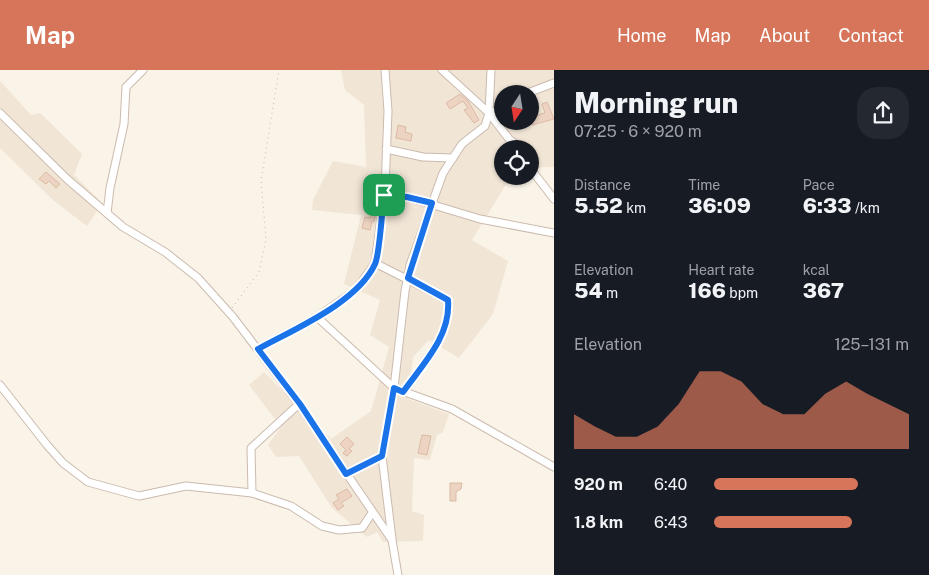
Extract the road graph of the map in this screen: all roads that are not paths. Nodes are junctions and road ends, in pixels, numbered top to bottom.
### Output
1 (143, 70) edge
2 (385, 70) edge
3 (442, 70) edge
4 (491, 70) edge
5 (554, 83) edge
6 (539, 89) edge
7 (494, 112) edge
8 (0, 113) edge
9 (488, 113) junction
10 (510, 140) edge
11 (386, 149) junction
12 (453, 158) junction
13 (539, 180) edge
14 (384, 195) junction
15 (554, 199) edge
16 (432, 203) junction
17 (107, 213) junction
18 (554, 233) edge
19 (376, 263) junction
20 (408, 278) junction
21 (317, 317) junction
22 (258, 349) junction
23 (0, 385) edge
24 (394, 388) junction
25 (403, 392) junction
26 (300, 404) junction
27 (382, 456) junction
28 (554, 467) edge
29 (346, 474) junction
30 (252, 493) junction
31 (372, 513) junction
32 (392, 540) junction
33 (398, 575) edge

1 - 17 street
2 - 11 street
3 - 9 street
4 - 9 street
5 - 6 street
7 - 9 street
8 - 17 street
9 - 10 street
9 - 12 street
11 - 12 street
11 - 14 street
12 - 16 street
13 - 15 street
14 - 16 street
14 - 19 street
16 - 18 street
16 - 20 street
17 - 22 street
19 - 20 street
19 - 21 street
20 - 24 street
20 - 25 street
21 - 22 street
21 - 24 street
22 - 26 street
23 - 30 street
24 - 25 street
24 - 27 street
25 - 28 street
26 - 29 street
26 - 30 street
27 - 29 street
27 - 32 street
29 - 31 street
30 - 31 street
31 - 32 street
32 - 33 street

